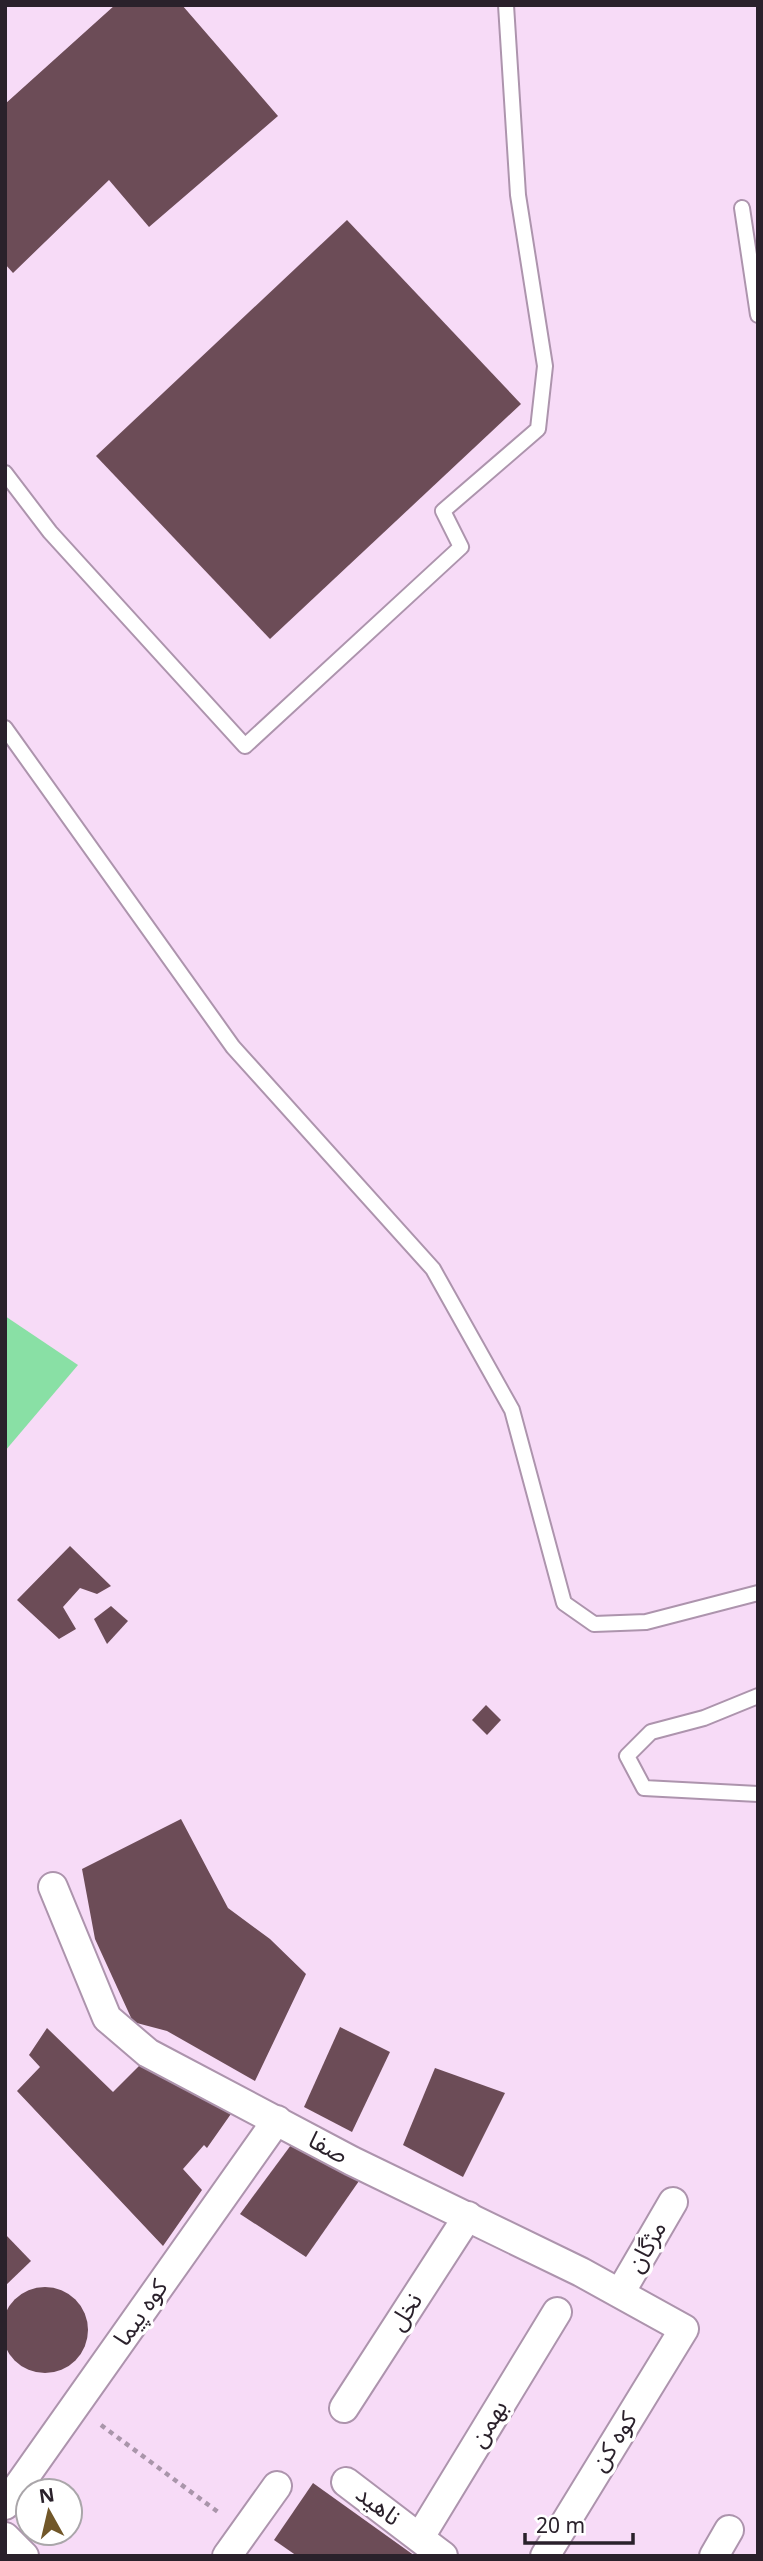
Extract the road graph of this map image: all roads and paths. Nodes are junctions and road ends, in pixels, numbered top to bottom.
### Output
1 (506, 5) edge
2 (742, 208) dead end
3 (758, 315) edge
4 (5, 473) edge
5 (5, 728) edge
6 (758, 1593) edge
7 (758, 1696) edge
8 (758, 1794) edge
9 (53, 1887) dead end
10 (277, 2120) junction
11 (673, 2202) dead end
12 (468, 2216) junction
13 (621, 2293) junction
14 (557, 2312) dead end
15 (684, 2329) joint
16 (75, 2406) junction
17 (344, 2408) dead end
18 (346, 2482) dead end
19 (277, 2486) dead end
20 (5, 2505) edge
21 (729, 2530) dead end
22 (244, 2532) junction
23 (5, 2537) edge
24 (420, 2537) junction
25 (24, 2556) edge
26 (227, 2556) edge
27 (443, 2556) edge
28 (545, 2556) edge
29 (715, 2556) edge

1 - 4 lane
2 - 3 lane
5 - 6 lane
7 - 8 lane
9 - 10 street, صفا
10 - 12 street, صفا
10 - 16 street, کوه پیما
11 - 13 street, مژگان
12 - 13 street, صفا
12 - 17 street, نخل
13 - 15 street, صفا
14 - 24 street, بهمن
15 - 28 street, کوه کن
16 - 20 street, کوه پیما
16 - 22 path
18 - 24 street, ناهید
19 - 22 street
21 - 29 street
22 - 26 street
23 - 25 street
24 - 27 street, ناهید

